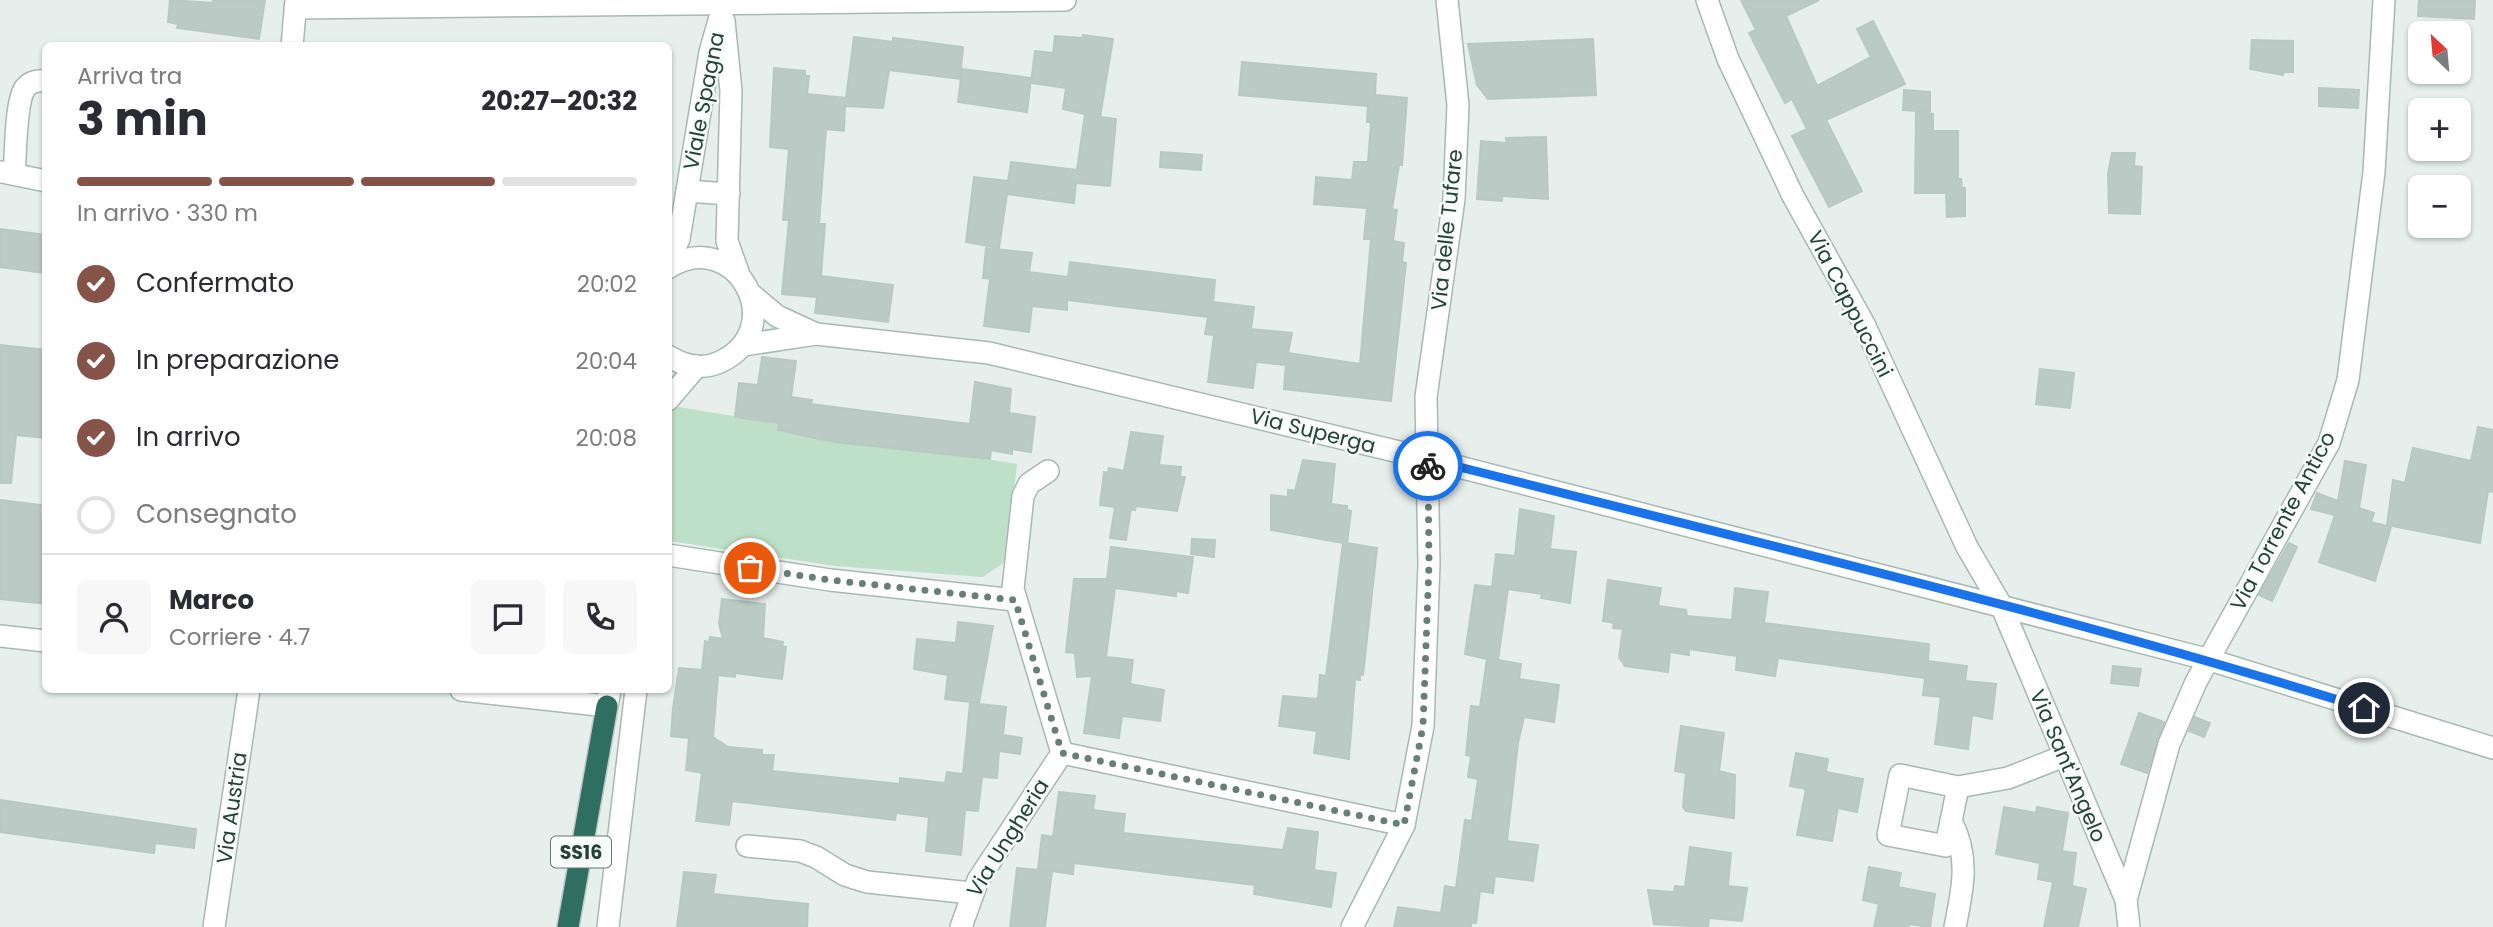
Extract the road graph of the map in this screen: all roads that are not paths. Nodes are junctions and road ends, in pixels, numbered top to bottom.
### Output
1 (1065, 0) edge
2 (1447, 0) edge
3 (1707, 0) edge
4 (2384, 0) edge
5 (295, 4) edge
6 (724, 5) edge
7 (292, 42) edge
8 (42, 81) edge
9 (7, 173) edge
10 (42, 180) edge
11 (687, 191) junction
12 (729, 194) junction
13 (672, 256) edge
14 (672, 264) edge
15 (738, 272) junction
16 (752, 295) junction
17 (816, 334) junction
18 (744, 345) junction
19 (672, 357) edge
20 (697, 366) junction
21 (672, 395) edge
22 (1428, 459) junction
23 (1048, 471) dead end
24 (672, 556) edge
25 (1015, 600) junction
26 (2001, 605) junction
27 (0, 636) edge
28 (42, 641) edge
29 (2210, 660) junction
30 (249, 693) edge
31 (516, 693) edge
32 (636, 693) edge
33 (608, 698) edge
34 (2493, 748) edge
35 (1062, 753) junction
36 (2064, 757) junction
37 (1958, 787) junction
38 (1951, 821) junction
39 (1404, 825) junction
40 (747, 846) dead end
41 (971, 893) junction
42 (2126, 900) junction
43 (572, 904) junction
44 (214, 927) edge
45 (568, 927) edge
46 (574, 927) edge
47 (608, 927) edge
48 (961, 927) edge
49 (1352, 927) edge
50 (1955, 927) edge
51 (2129, 927) edge

1 - 6 street
2 - 22 street, Via delle Tufare
3 - 26 street, Via Cappuccini
4 - 29 street, Via Torrente Antico
5 - 6 street
5 - 7 street
6 - 11 street, Viale Spagna
6 - 12 street, Viale Spagna
8 - 9 street
9 - 10 street
11 - 12 street, Viale Spagna
11 - 13 street, Viale Spagna
12 - 15 street, Viale Spagna
14 - 15 street
15 - 16 street, Viale Spagna
16 - 17 street, Via Superga
16 - 18 street
17 - 18 street, Via Superga
17 - 22 street, Via Superga
18 - 20 street
19 - 20 street
20 - 21 street
22 - 26 street, Via Superga
22 - 39 street, Via delle Tufare
23 - 25 street
24 - 25 street
25 - 35 street
26 - 29 street, Via Superga
26 - 36 street, Via Sant'Angelo
27 - 28 street
29 - 34 street, Via Superga
29 - 42 street, Via Torrente Antico
30 - 44 street, Via Austria
31 - 33 street
32 - 47 street
33 - 43 highway, SS16
35 - 39 street
35 - 41 street, Via Ungheria
36 - 37 street
36 - 42 street, Via Sant'Angelo
37 - 38 street
37 - 38 street
38 - 50 street
39 - 49 street, Via delle Tufare
40 - 41 street
41 - 48 street, Via Ungheria
42 - 51 street, Via Sant'Angelo
43 - 45 highway, SS16
43 - 46 highway, SS16

